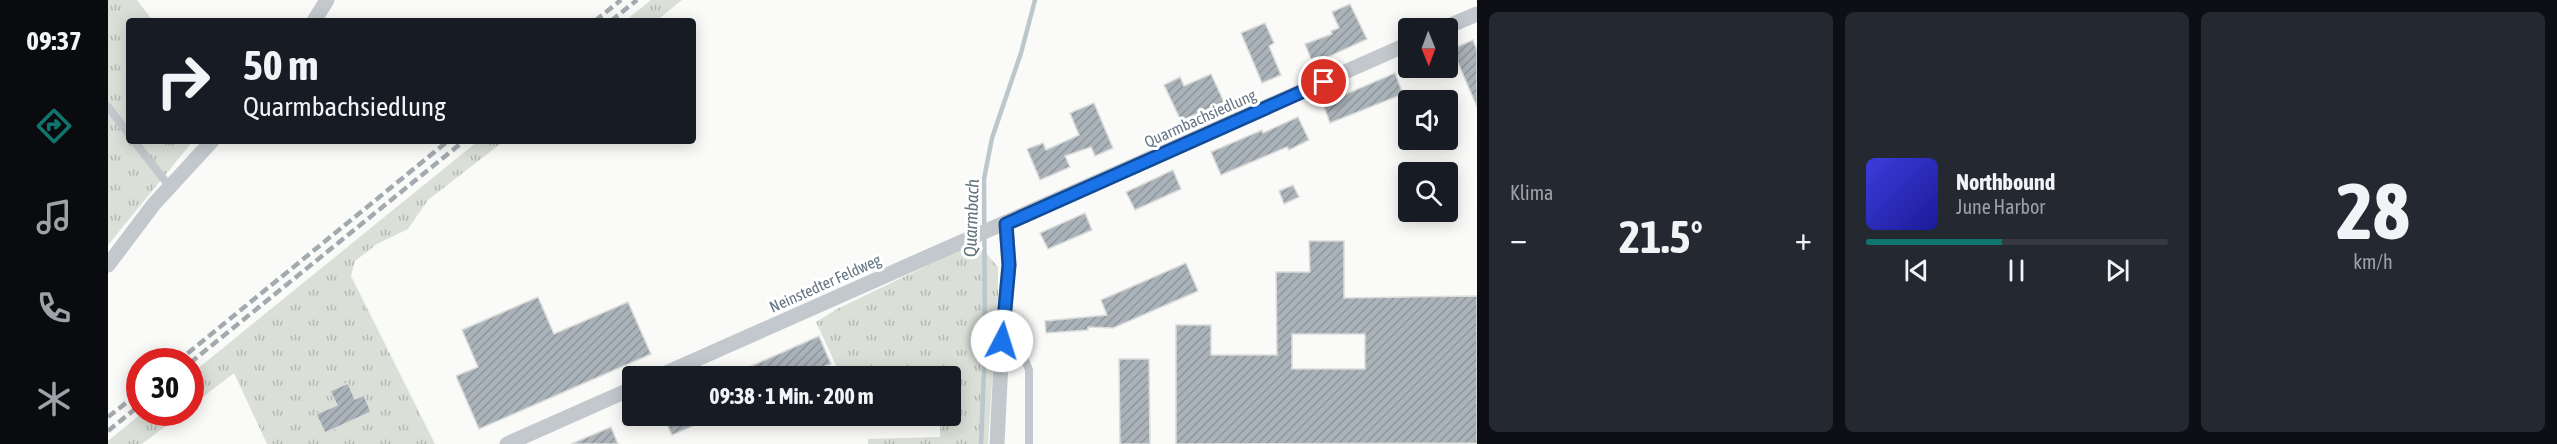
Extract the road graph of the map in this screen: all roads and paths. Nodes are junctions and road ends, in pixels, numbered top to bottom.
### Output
1 (327, 0) edge
2 (1477, 14) edge
3 (316, 18) edge
4 (1458, 22) edge
5 (1398, 48) edge
6 (108, 107) edge
7 (126, 130) edge
8 (137, 144) edge
9 (210, 144) edge
10 (170, 187) junction
11 (1000, 226) junction
12 (108, 265) edge
13 (1002, 341) junction
14 (682, 366) edge
15 (622, 393) edge
16 (507, 444) edge
17 (997, 444) edge
18 (1029, 444) edge

1 - 3 street
2 - 4 street
5 - 11 street, Quarmbachsiedlung
6 - 7 lane
8 - 10 lane
9 - 10 street
10 - 12 street
11 - 13 street
11 - 14 street, Neinstedter Feldweg
13 - 17 street
13 - 18 lane
15 - 16 street

